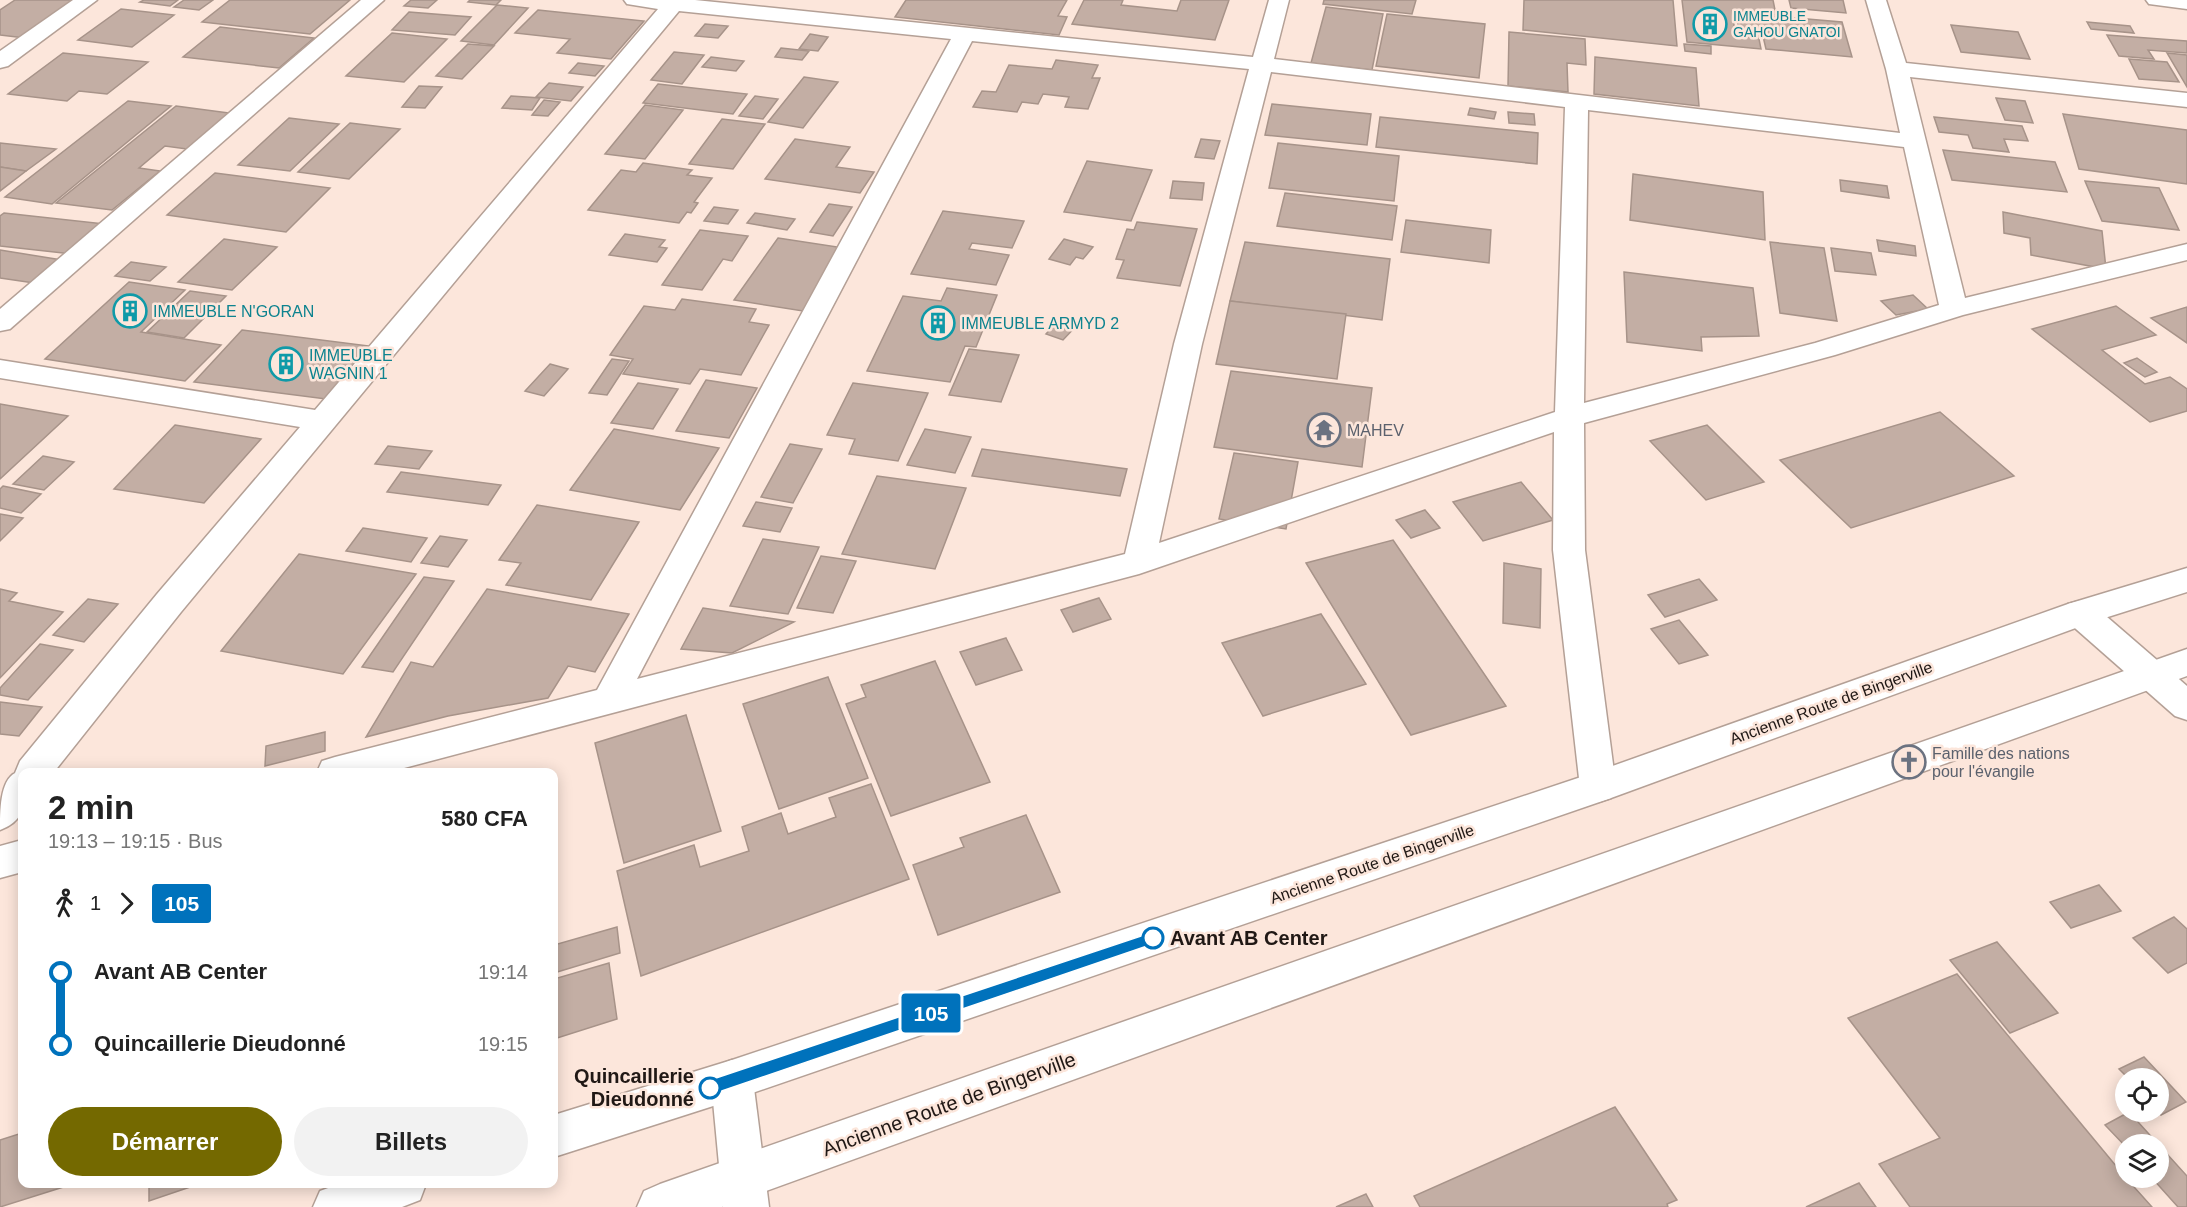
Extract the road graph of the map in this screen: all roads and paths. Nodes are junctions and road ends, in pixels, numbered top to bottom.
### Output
1 (87, 0) edge
2 (374, 0) edge
3 (634, 0) edge
4 (1279, 0) edge
5 (1876, 0) edge
6 (2156, 0) edge
7 (675, 2) edge
8 (2187, 3) edge
9 (965, 34) junction
10 (0, 61) edge
11 (1262, 64) junction
12 (1897, 69) junction
13 (2187, 100) edge
14 (1577, 102) junction
15 (1912, 141) junction
16 (2187, 252) edge
17 (1954, 309) junction
18 (0, 323) edge
19 (0, 369) edge
20 (1569, 417) junction
21 (322, 421) junction
22 (1139, 562) junction
23 (2187, 580) edge
24 (2080, 613) junction
25 (2187, 662) edge
26 (2150, 676) junction
27 (609, 699) junction
28 (2187, 706) edge
29 (36, 768) edge
30 (350, 768) edge
31 (1598, 787) junction
32 (18, 791) edge
33 (0, 814) edge
34 (18, 857) edge
35 (0, 862) edge
36 (732, 1080) junction
37 (558, 1136) edge
38 (392, 1188) edge
39 (744, 1192) edge
40 (336, 1207) edge
41 (660, 1207) edge

1 - 10 street
2 - 18 street
3 - 7 street
4 - 11 street
5 - 12 street
6 - 8 street
7 - 9 street
7 - 21 street
9 - 11 street
9 - 27 street
11 - 14 street
11 - 22 street
12 - 13 street
12 - 15 street
14 - 15 street
14 - 20 street
15 - 17 street
16 - 17 street
17 - 20 street
19 - 21 street
20 - 22 street
20 - 31 street
21 - 29 street
22 - 27 street
23 - 24 street, Ancienne Route de Bingerville
24 - 26 street
24 - 31 street, Ancienne Route de Bingerville
25 - 26 street, Ancienne Route de Bingerville
26 - 28 street
26 - 39 street, Ancienne Route de Bingerville
27 - 30 street
31 - 36 street, Ancienne Route de Bingerville
32 - 33 street
34 - 35 street
36 - 37 street, Ancienne Route de Bingerville
36 - 39 street
38 - 40 street
39 - 41 street, Ancienne Route de Bingerville

